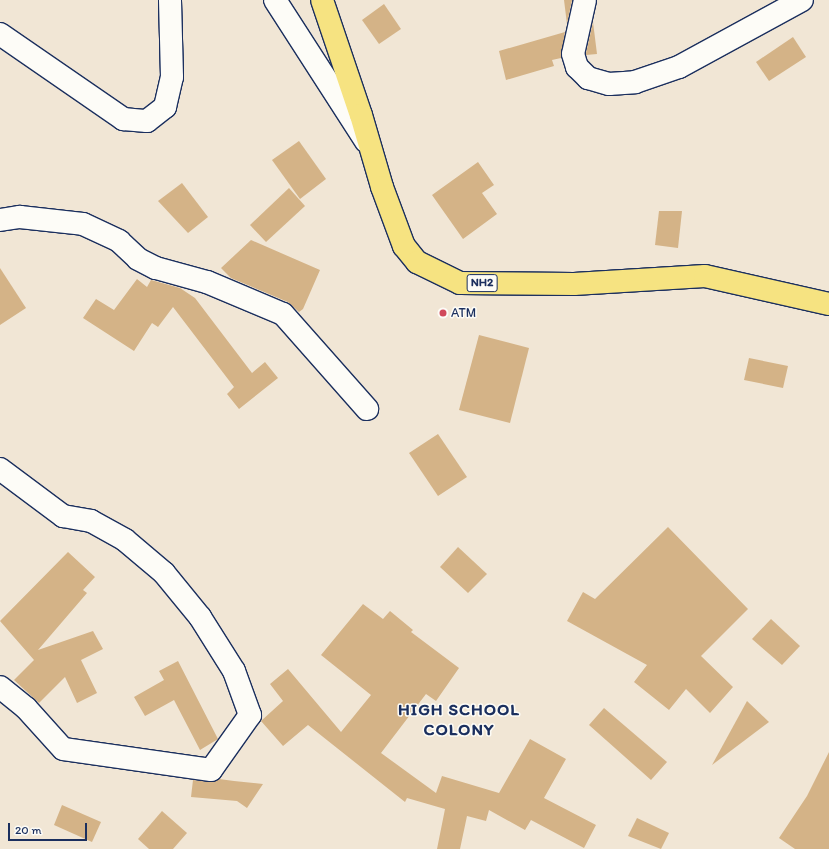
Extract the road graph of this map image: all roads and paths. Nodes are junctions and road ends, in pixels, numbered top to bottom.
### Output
1 (170, 0) edge
2 (275, 0) edge
3 (322, 0) edge
4 (585, 0) edge
5 (802, 0) edge
6 (0, 34) edge
7 (371, 149) junction
8 (0, 220) edge
9 (829, 304) edge
10 (367, 410) dead end
11 (0, 469) edge
12 (0, 687) edge

1 - 6 street
2 - 7 street
3 - 7 highway, NH2
4 - 5 street
7 - 9 highway, NH2
8 - 10 street
11 - 12 street

